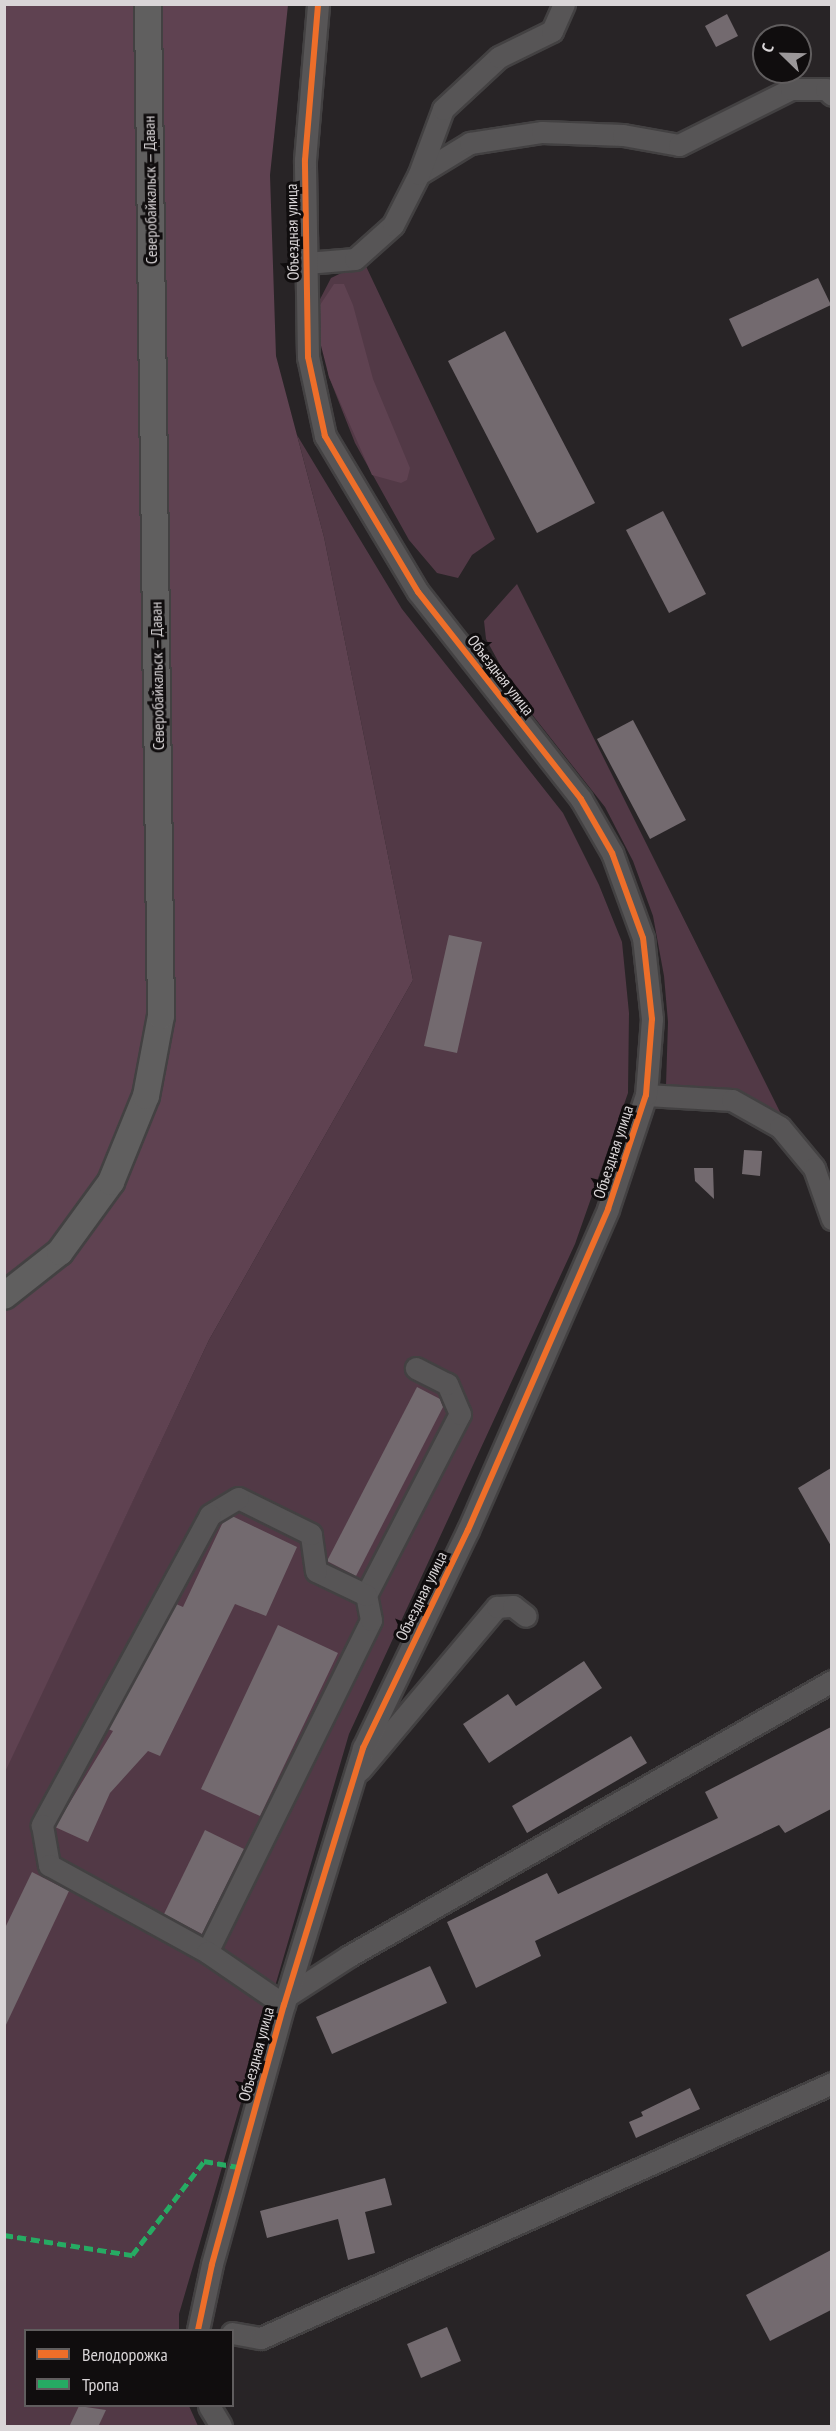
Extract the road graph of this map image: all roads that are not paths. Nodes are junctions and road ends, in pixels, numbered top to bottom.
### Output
1 (148, 4) edge
2 (318, 4) edge
3 (564, 4) edge
4 (831, 95) edge
5 (419, 174) junction
6 (306, 263) junction
7 (646, 1095) junction
8 (831, 1219) edge
9 (4, 1296) edge
10 (416, 1368) dead end
11 (366, 1595) junction
12 (526, 1616) dead end
13 (831, 1681) edge
14 (353, 1777) junction
15 (207, 1952) junction
16 (285, 2001) junction
17 (831, 2083) edge
18 (205, 2329) edge
19 (234, 2333) edge
20 (210, 2407) edge
21 (221, 2427) edge

1 - 9 main road, Северобайкальск — Даван
2 - 6 street, Объездная улица
3 - 5 street
4 - 5 street
5 - 6 street
6 - 7 street, Объездная улица
7 - 8 street
7 - 14 street, Объездная улица
10 - 11 street
11 - 15 street
11 - 15 street
12 - 14 street
13 - 16 street
14 - 16 street, Объездная улица
15 - 16 street
16 - 18 street, Объездная улица
17 - 19 street
20 - 21 street

